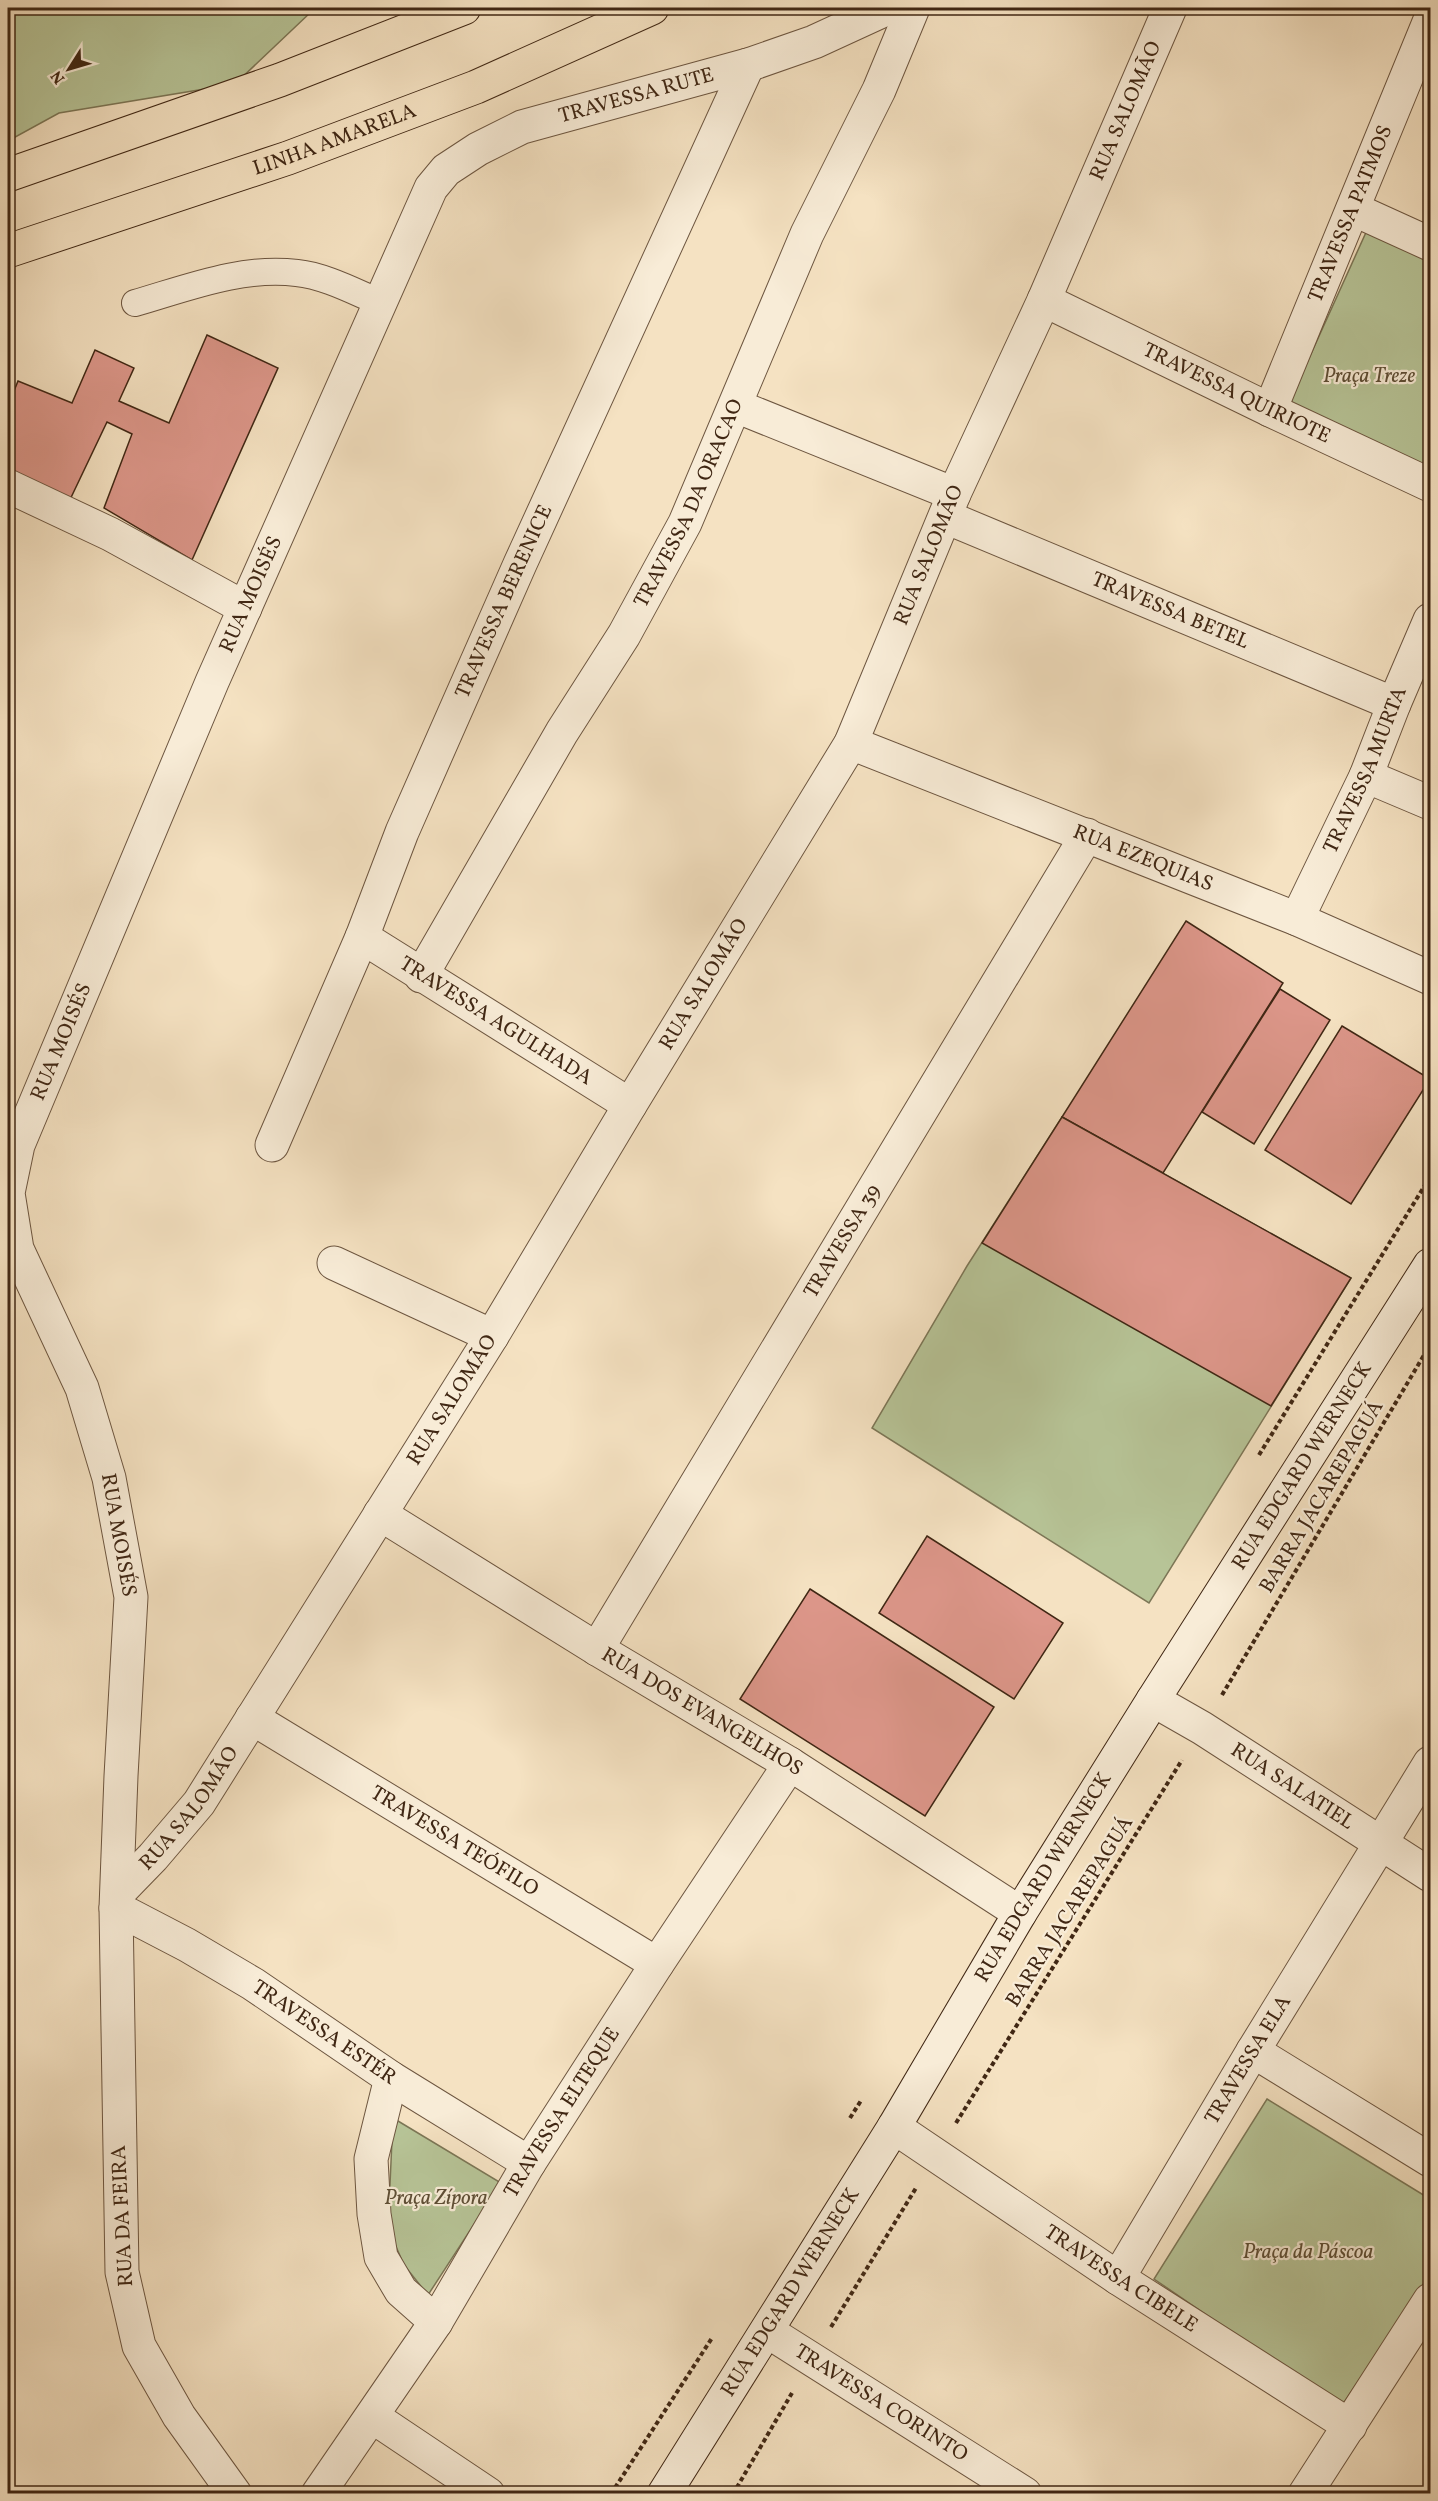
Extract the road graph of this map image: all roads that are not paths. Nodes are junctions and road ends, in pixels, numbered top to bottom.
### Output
1 (464, 8) edge
2 (652, 8) edge
3 (888, 8) edge
4 (913, 8) edge
5 (1170, 8) edge
6 (1431, 20) edge
7 (748, 65) junction
8 (8, 175) edge
9 (1353, 209) junction
10 (415, 220) joint
11 (1431, 244) edge
12 (8, 251) edge
13 (1044, 300) junction
14 (379, 302) junction
15 (135, 303) dead end
16 (736, 406) junction
17 (1270, 410) junction
18 (1431, 484) edge
19 (8, 486) edge
20 (950, 505) junction
21 (245, 608) junction
22 (1431, 620) edge
23 (1394, 704) junction
24 (852, 743) junction
25 (1366, 776) junction
26 (1431, 803) edge
27 (1087, 835) junction
28 (1297, 918) junction
29 (362, 937) junction
30 (421, 976) junction
31 (1431, 978) edge
32 (630, 1105) junction
33 (272, 1145) dead end
34 (334, 1263) dead end
35 (1427, 1277) edge
36 (492, 1336) junction
37 (380, 1514) junction
38 (597, 1649) junction
39 (1153, 1700) junction
40 (252, 1718) junction
41 (1431, 1763) edge
42 (790, 1764) junction
43 (1380, 1843) junction
44 (1431, 1875) edge
45 (117, 1900) junction
46 (1020, 1912) junction
47 (657, 1964) junction
48 (1253, 2051) junction
49 (391, 2078) junction
50 (894, 2127) junction
51 (1431, 2160) edge
52 (529, 2163) junction
53 (1118, 2278) junction
54 (1431, 2300) edge
55 (436, 2322) junction
56 (767, 2331) junction
57 (373, 2417) junction
58 (1350, 2426) junction
59 (235, 2493) edge
60 (318, 2493) edge
61 (488, 2493) edge
62 (664, 2493) edge
63 (1024, 2493) edge
64 (1305, 2493) edge

1 - 8 highway
2 - 12 highway, LINHA AMARELA
3 - 7 street, TRAVESSA RUTE
4 - 16 street, TRAVESSA DA ORACAO
5 - 13 street, RUA SALOMÃO
6 - 9 street, TRAVESSA PATMOS
7 - 10 street, TRAVESSA RUTE
7 - 29 street, TRAVESSA BERENICE
9 - 11 street
9 - 17 street, TRAVESSA PATMOS
10 - 14 street, RUA MOISÉS
13 - 17 street, TRAVESSA QUIRIOTE
13 - 20 street, RUA SALOMÃO
14 - 15 lane
14 - 21 street, RUA MOISÉS
16 - 20 street, TRAVESSA BETEL
16 - 30 street, TRAVESSA DA ORACAO
17 - 18 street, TRAVESSA QUIRIOTE
19 - 21 street
20 - 23 street, TRAVESSA BETEL
20 - 24 street, RUA SALOMÃO
21 - 45 street, RUA MOISÉS
22 - 23 street, TRAVESSA MURTA
23 - 25 street, TRAVESSA MURTA
24 - 27 street, RUA EZEQUIAS
24 - 32 street, RUA SALOMÃO
25 - 26 street
25 - 28 street, TRAVESSA MURTA
27 - 28 street, RUA EZEQUIAS
27 - 38 street, TRAVESSA 39
28 - 31 street, RUA EZEQUIAS
29 - 30 street, TRAVESSA AGULHADA
29 - 33 street, TRAVESSA BERENICE
30 - 32 street, TRAVESSA AGULHADA
32 - 36 street, RUA SALOMÃO
34 - 36 street
35 - 39 street, RUA EDGARD WERNECK
36 - 37 street, RUA SALOMÃO
37 - 38 street, RUA DOS EVANGELHOS
37 - 40 street, RUA SALOMÃO
38 - 42 street, RUA DOS EVANGELHOS
39 - 43 street, RUA SALATIEL
39 - 46 street, RUA EDGARD WERNECK
40 - 45 street, RUA SALOMÃO
40 - 47 street, TRAVESSA TEÓFILO
41 - 43 street, TRAVESSA ELA
42 - 46 street, RUA DOS EVANGELHOS
42 - 47 street, TRAVESSA ELTEQUE
43 - 44 street, RUA SALATIEL
43 - 48 street, TRAVESSA ELA
45 - 49 street, TRAVESSA ESTÉR
45 - 59 street, RUA DA FEIRA
46 - 50 street, RUA EDGARD WERNECK
47 - 52 street, TRAVESSA ELTEQUE
48 - 51 street
48 - 53 street, TRAVESSA ELA
49 - 52 street, TRAVESSA ESTÉR
49 - 55 street
50 - 53 street, TRAVESSA CIBELE
50 - 56 street, RUA EDGARD WERNECK
52 - 55 street, TRAVESSA ELTEQUE
53 - 58 street, TRAVESSA CIBELE
54 - 58 street
55 - 57 street, TRAVESSA ELTEQUE
56 - 62 street, RUA EDGARD WERNECK
56 - 63 street, TRAVESSA CORINTO
57 - 60 street, TRAVESSA ELTEQUE
57 - 61 street
58 - 64 street

